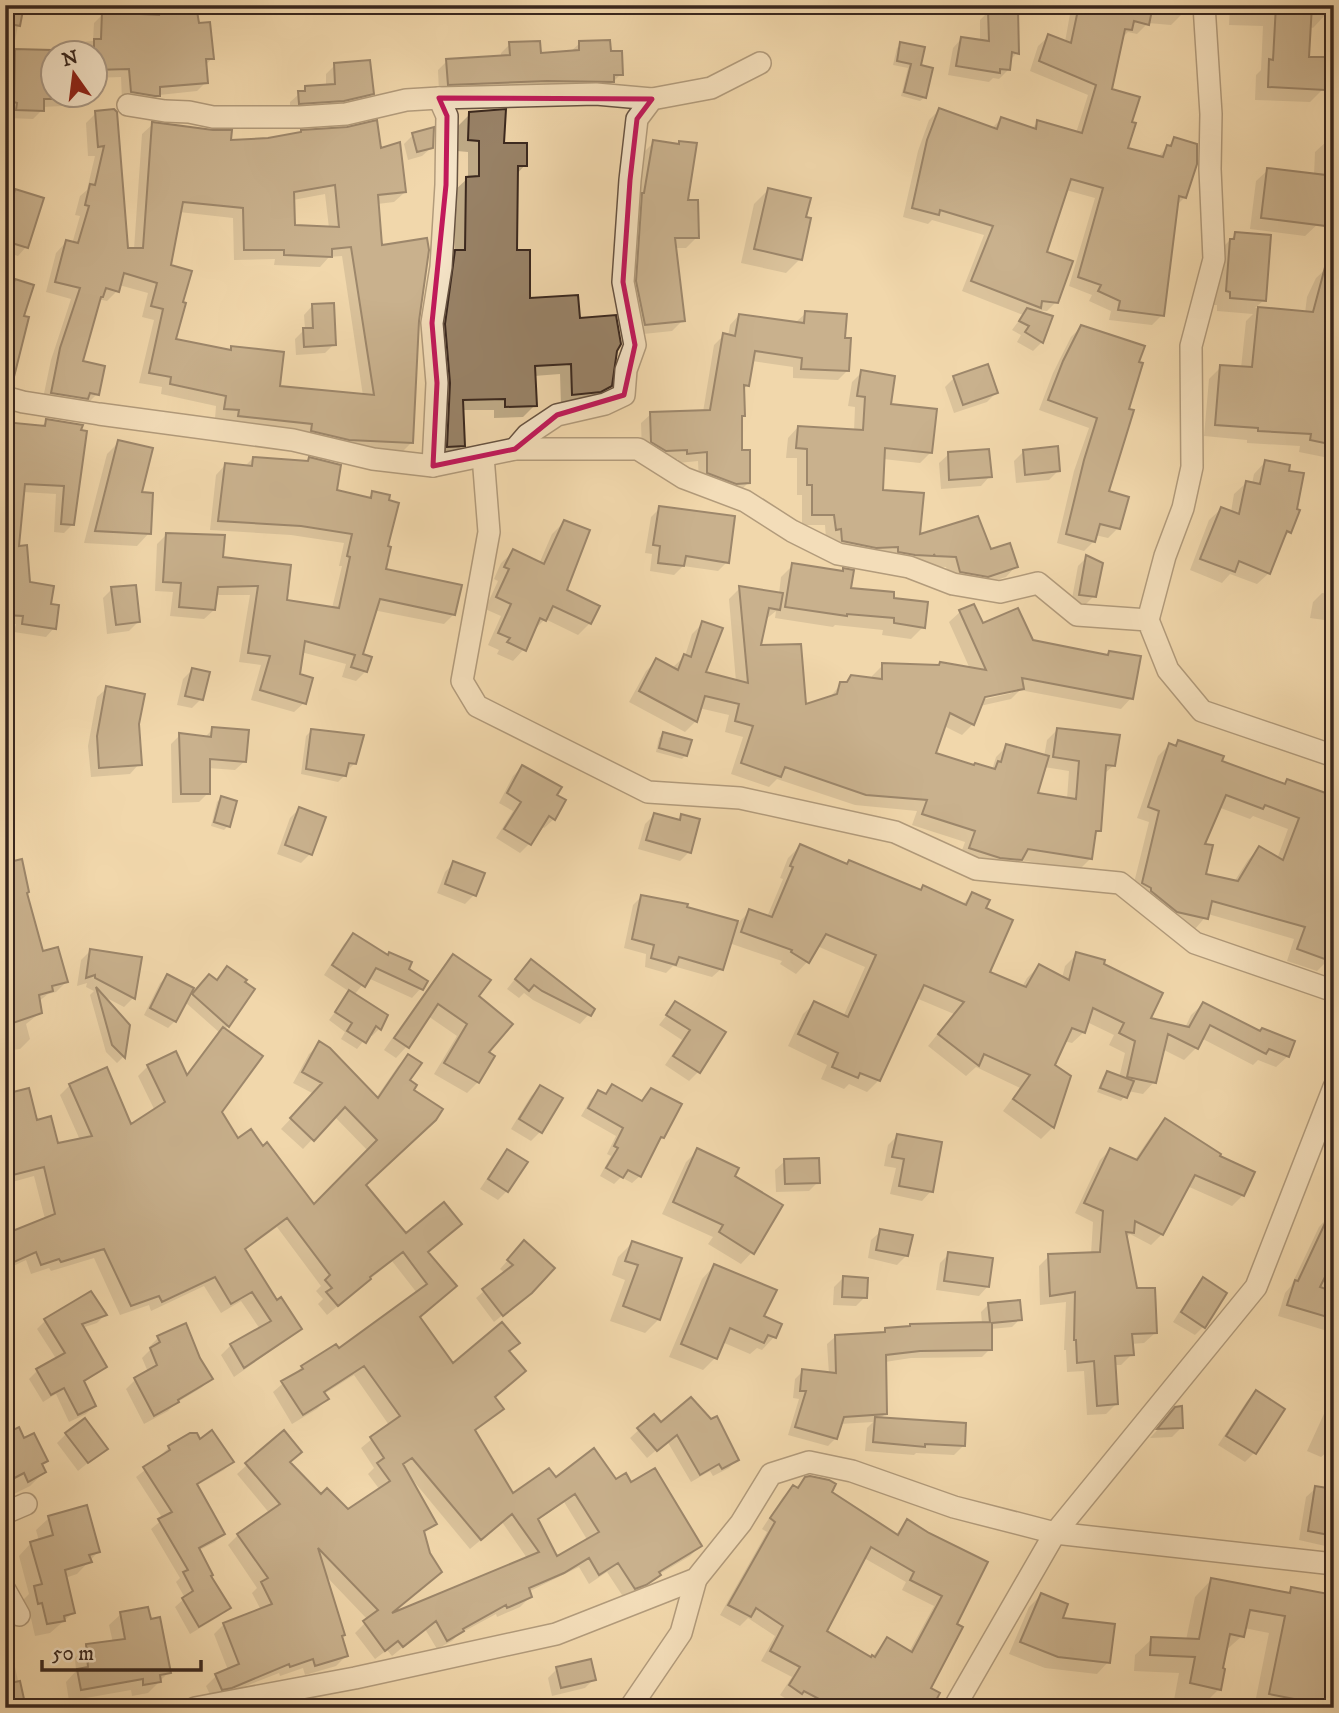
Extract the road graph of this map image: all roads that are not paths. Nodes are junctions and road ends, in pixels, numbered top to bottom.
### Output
1 (1204, 5) edge
2 (760, 64) dead end
3 (439, 98) junction
4 (652, 99) junction
5 (128, 105) dead end
6 (5, 397) edge
7 (515, 449) junction
8 (483, 456) junction
9 (433, 466) junction
10 (1148, 620) junction
11 (1334, 756) edge
12 (1334, 991) edge
13 (1334, 1087) edge
14 (26, 1504) dead end
15 (5, 1513) edge
16 (1055, 1533) junction
17 (1334, 1564) edge
18 (696, 1578) junction
19 (5, 1590) edge
20 (19, 1615) dead end
21 (195, 1708) edge
22 (630, 1708) edge
23 (954, 1708) edge

1 - 10 street
2 - 4 street
3 - 4 street
3 - 5 street
3 - 9 street
4 - 7 street
6 - 9 street
7 - 8 street
7 - 10 street
8 - 9 street
8 - 12 street
10 - 11 street
13 - 16 street
14 - 15 street
16 - 17 street
16 - 18 street
16 - 23 street
18 - 21 street
18 - 22 street
19 - 20 street

